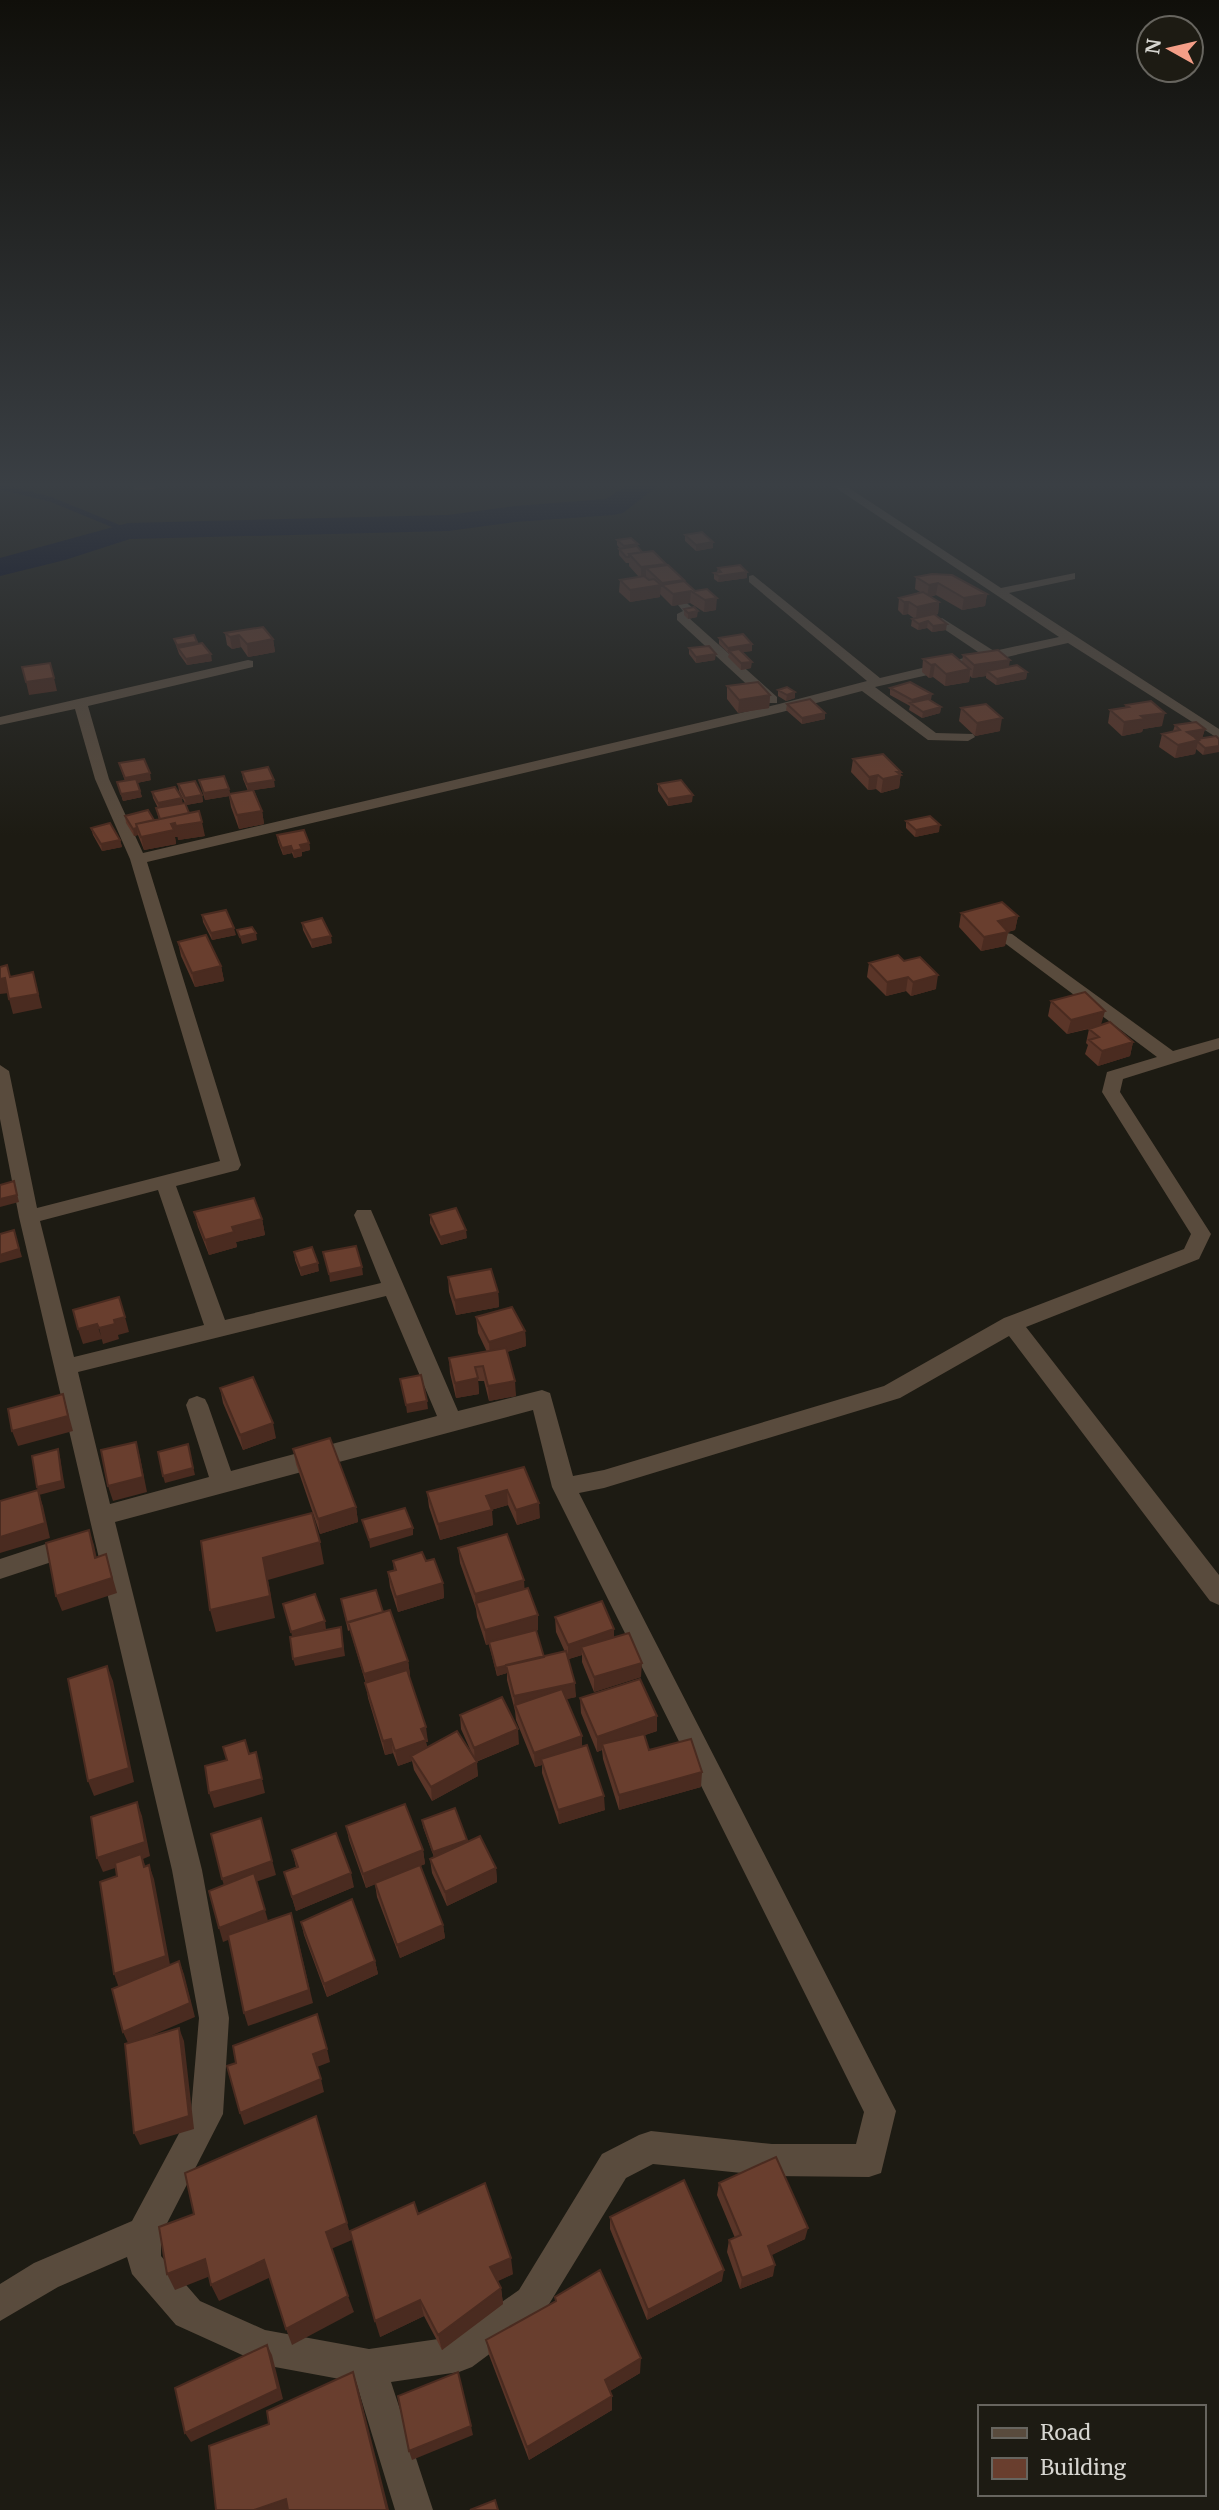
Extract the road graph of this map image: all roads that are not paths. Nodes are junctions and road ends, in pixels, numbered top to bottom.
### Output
1 (778, 601) edge
2 (1013, 601) edge
3 (684, 605) edge
4 (942, 622) edge
5 (1070, 639) junction
6 (991, 655) junction
7 (248, 664) dead end
8 (871, 684) junction
9 (80, 704) junction
10 (782, 708) junction
11 (0, 721) edge
12 (1214, 732) edge
13 (1183, 734) edge
14 (968, 737) dead end
15 (138, 859) junction
16 (1006, 937) edge
17 (1219, 1042) edge
18 (1169, 1057) junction
19 (0, 1071) edge
20 (165, 1182) junction
21 (364, 1215) dead end
22 (25, 1229) junction
23 (393, 1287) junction
24 (1012, 1324) junction
25 (218, 1330) junction
26 (65, 1367) junction
27 (197, 1405) dead end
28 (451, 1421) junction
29 (223, 1482) junction
30 (564, 1488) junction
31 (102, 1525) junction
32 (0, 1569) edge
33 (1219, 1594) edge
34 (144, 2234) junction
35 (0, 2304) edge
36 (369, 2367) junction
37 (414, 2510) edge

1 - 8 street
2 - 5 street
3 - 10 street
4 - 6 street
5 - 6 street
5 - 12 street
6 - 8 street
7 - 9 street
8 - 10 street
8 - 14 street
9 - 11 street
9 - 15 street
10 - 15 street
12 - 13 street
15 - 20 street
16 - 18 street
17 - 18 street
18 - 24 street
19 - 22 street
20 - 22 street
20 - 25 street
21 - 23 street
22 - 26 street
23 - 25 street
23 - 28 street
24 - 30 street
24 - 33 street
25 - 26 street
26 - 31 street
27 - 29 street
28 - 29 street
28 - 30 street
29 - 31 street
30 - 36 street
31 - 32 street
31 - 34 street
34 - 35 street
34 - 36 street
36 - 37 street

